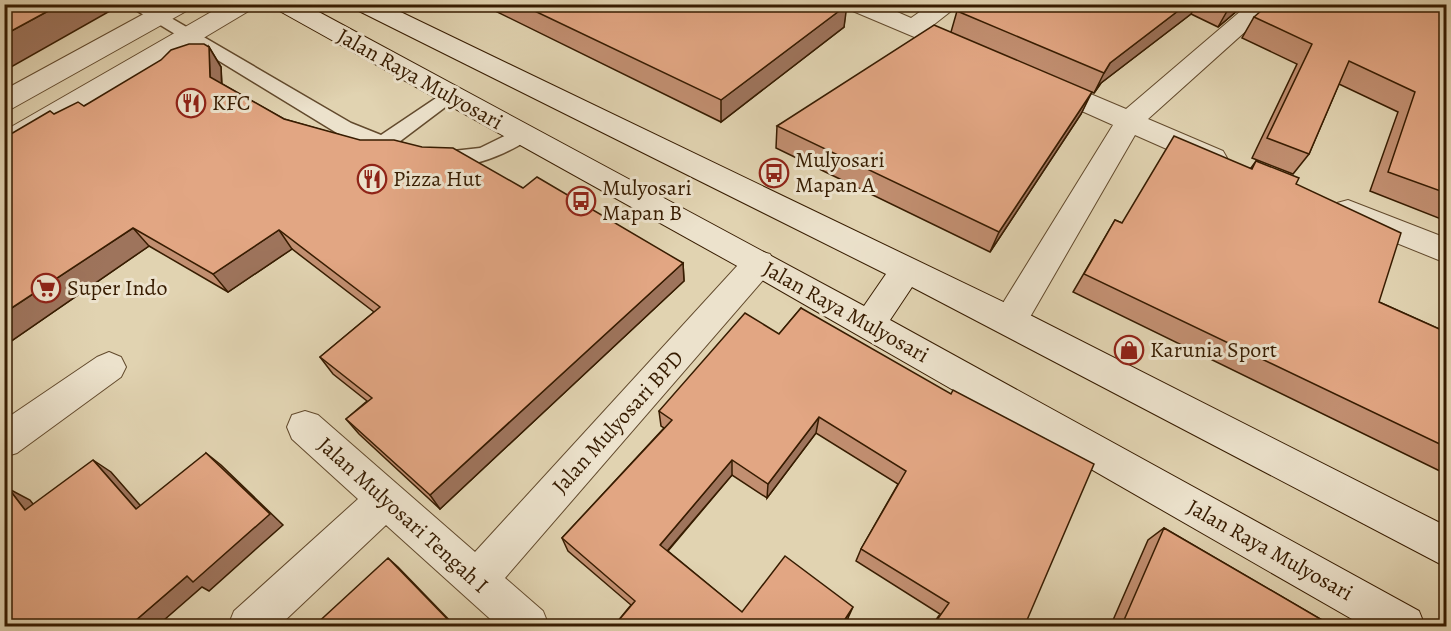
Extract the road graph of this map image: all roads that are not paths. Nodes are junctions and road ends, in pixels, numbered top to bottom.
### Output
1 (134, 4) edge
2 (181, 4) edge
3 (243, 4) edge
4 (285, 4) edge
5 (857, 4) edge
6 (948, 4) edge
7 (1264, 4) edge
8 (374, 6) edge
9 (156, 18) junction
10 (914, 27) junction
11 (188, 37) junction
12 (990, 60) edge
13 (1022, 74) edge
14 (451, 96) junction
15 (4, 102) edge
16 (1130, 120) junction
17 (521, 135) junction
18 (4, 144) edge
19 (382, 144) junction
20 (1236, 167) edge
21 (1325, 202) edge
22 (1446, 251) edge
23 (759, 263) junction
24 (905, 271) junction
25 (1010, 321) junction
26 (869, 326) junction
27 (109, 367) dead end
28 (305, 427) dead end
29 (4, 441) edge
30 (385, 500) junction
31 (1446, 546) edge
32 (476, 581) junction
33 (249, 627) edge
34 (528, 627) edge
35 (1404, 627) edge

1 - 9 lane
2 - 9 street
3 - 11 street
4 - 14 street, Jalan Raya Mulyosari
5 - 10 street
6 - 10 street
7 - 16 street
8 - 24 street, Jalan Raya Mulyosari
9 - 11 lane
9 - 15 street
10 - 12 street
11 - 18 street
11 - 19 lane
13 - 16 street
14 - 17 street, Jalan Raya Mulyosari
14 - 19 lane
16 - 20 street
16 - 25 street
17 - 19 lane
17 - 23 street, Jalan Raya Mulyosari
21 - 22 street
23 - 26 street, Jalan Raya Mulyosari
23 - 32 street, Jalan Mulyosari BPD
24 - 25 street, Jalan Raya Mulyosari
24 - 26 street
25 - 31 street, Jalan Raya Mulyosari
26 - 35 street, Jalan Raya Mulyosari
27 - 29 street
28 - 30 street, Jalan Mulyosari Tengah I
30 - 32 street, Jalan Mulyosari Tengah I
30 - 33 street
32 - 34 street, Jalan Mulyosari Tengah I

